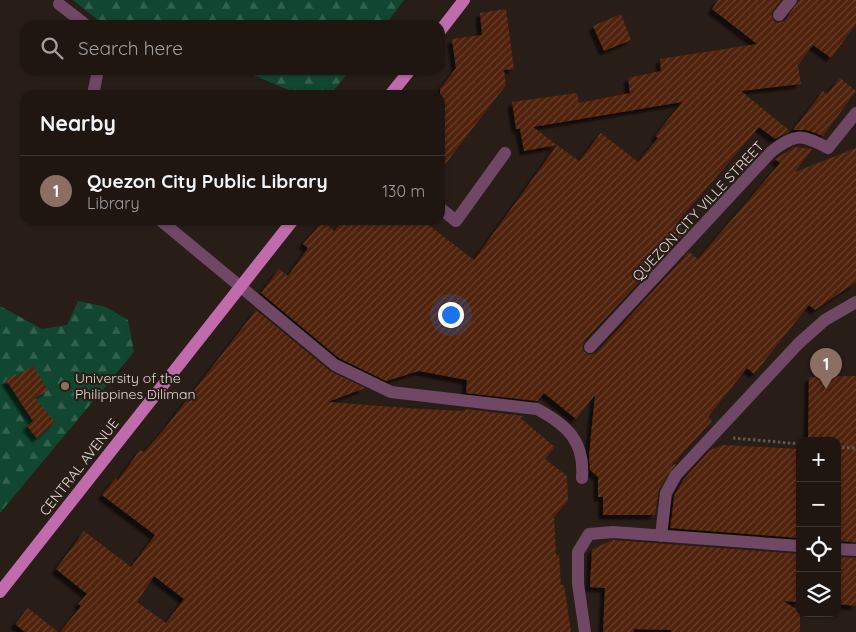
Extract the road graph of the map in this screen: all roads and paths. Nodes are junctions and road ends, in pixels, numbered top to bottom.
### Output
1 (464, 0) edge
2 (791, 0) edge
3 (60, 4) dead end
4 (779, 15) dead end
5 (80, 20) edge
6 (445, 25) edge
7 (97, 75) edge
8 (406, 75) edge
9 (94, 90) edge
10 (394, 90) edge
11 (856, 113) edge
12 (505, 153) dead end
13 (445, 212) edge
14 (166, 225) edge
15 (288, 225) edge
16 (240, 288) junction
17 (856, 302) edge
18 (590, 347) dead end
19 (712, 436) junction
20 (796, 444) edge
21 (841, 447) edge
22 (856, 448) edge
23 (582, 478) dead end
24 (661, 536) junction
25 (796, 546) edge
26 (841, 549) edge
27 (856, 550) edge
28 (0, 592) edge
29 (585, 632) edge

1 - 6 main road
2 - 4 street
3 - 5 street
7 - 9 street
8 - 10 main road
11 - 18 street, QUEZON CITY VILLE STREET
12 - 13 street
14 - 16 street
15 - 16 main road, CENTRAL AVENUE
16 - 23 street
16 - 28 main road, CENTRAL AVENUE
17 - 19 street
19 - 20 path
19 - 24 street
21 - 22 path
24 - 25 street
24 - 29 street
26 - 27 street

